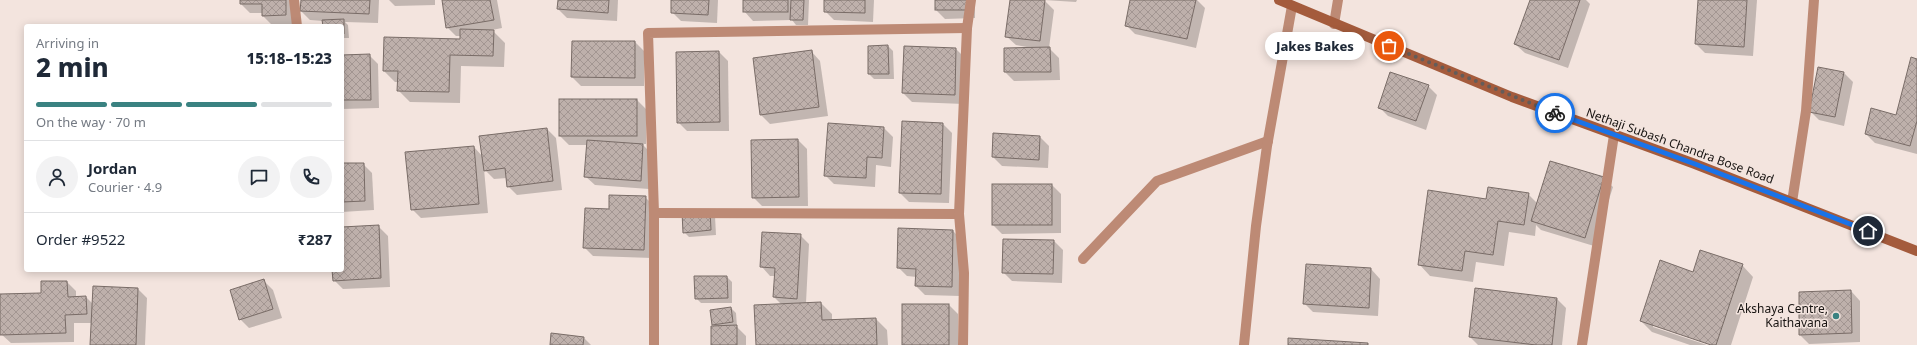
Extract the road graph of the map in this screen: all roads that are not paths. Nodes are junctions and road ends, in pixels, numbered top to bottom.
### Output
1 (294, 0) edge
2 (971, 0) edge
3 (1279, 0) edge
4 (1338, 0) edge
5 (1814, 0) edge
6 (1292, 6) junction
7 (297, 24) edge
8 (1334, 24) junction
9 (968, 28) junction
10 (1614, 135) junction
11 (1268, 141) junction
12 (1792, 202) junction
13 (654, 213) junction
14 (959, 214) junction
15 (1917, 251) edge
16 (1083, 259) dead end
17 (654, 345) edge
18 (963, 345) edge
19 (1244, 345) edge
20 (1582, 345) edge

1 - 7 street
2 - 9 street
3 - 6 main road, Nethaji Subash Chandra Bose Road
4 - 8 street
5 - 12 street
6 - 8 main road, Nethaji Subash Chandra Bose Road
6 - 11 street
8 - 10 main road, Nethaji Subash Chandra Bose Road
9 - 13 street
9 - 14 street
10 - 12 main road, Nethaji Subash Chandra Bose Road
10 - 20 street
11 - 16 street
11 - 19 street
12 - 15 main road, Nethaji Subash Chandra Bose Road
13 - 14 street
13 - 17 street
14 - 18 street

